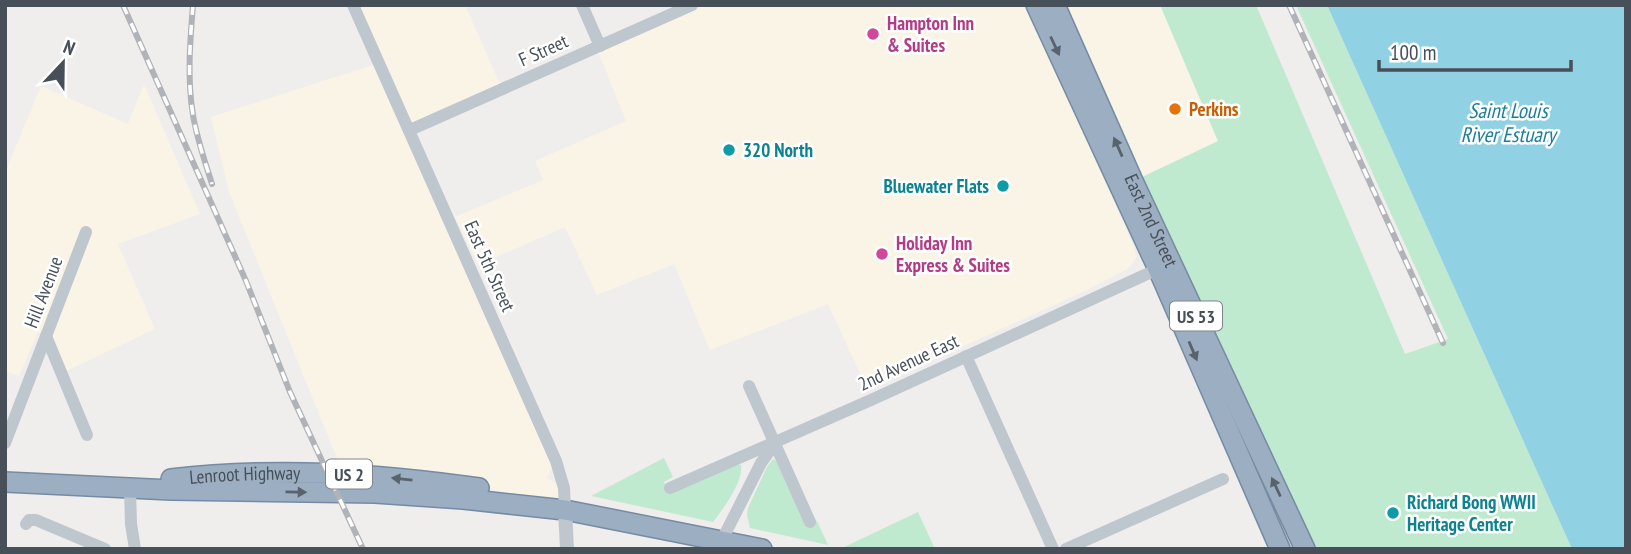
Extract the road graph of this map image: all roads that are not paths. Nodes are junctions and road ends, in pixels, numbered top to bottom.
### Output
1 (353, 5) edge
2 (582, 5) edge
3 (692, 5) edge
4 (1036, 5) edge
5 (1055, 5) edge
6 (600, 46) junction
7 (410, 130) junction
8 (86, 232) dead end
9 (1164, 266) junction
10 (46, 336) junction
11 (966, 356) junction
12 (749, 386) dead end
13 (87, 435) dead end
14 (775, 442) junction
15 (5, 443) edge
16 (1223, 479) dead end
17 (5, 482) edge
18 (130, 488) junction
19 (670, 488) dead end
20 (565, 510) junction
21 (810, 522) dead end
22 (26, 524) dead end
23 (722, 540) junction
24 (105, 549) edge
25 (135, 549) edge
26 (567, 549) edge
27 (762, 549) edge
28 (1053, 549) edge
29 (1066, 549) edge
30 (1280, 549) edge
31 (1305, 549) edge

1 - 7 street, East 5th Street
2 - 6 street
3 - 6 street, F Street
4 -> 9 highway, East 2nd Street / US 53
9 -> 5 highway, East 2nd Street / US 53
6 - 7 street, F Street
7 - 20 street, East 5th Street
8 - 10 street, Hill Avenue
9 - 11 street, 2nd Avenue East
9 -> 30 highway, East 2nd Street / US 53
31 -> 9 highway, East 2nd Street / US 53
10 - 13 street
10 - 15 street, Hill Avenue
11 - 14 street, 2nd Avenue East
11 - 28 street
12 - 14 street
14 - 19 street, 2nd Avenue East
14 - 21 street
14 - 23 street
16 - 29 street
17 - 18 highway, Lenroot Highway / US 2
18 - 20 highway, Lenroot Highway / US 2
18 - 25 street
20 - 23 highway, Lenroot Highway / US 2
20 - 26 street, East 5th Street
22 - 24 street
23 - 27 highway, Lenroot Highway / US 2

